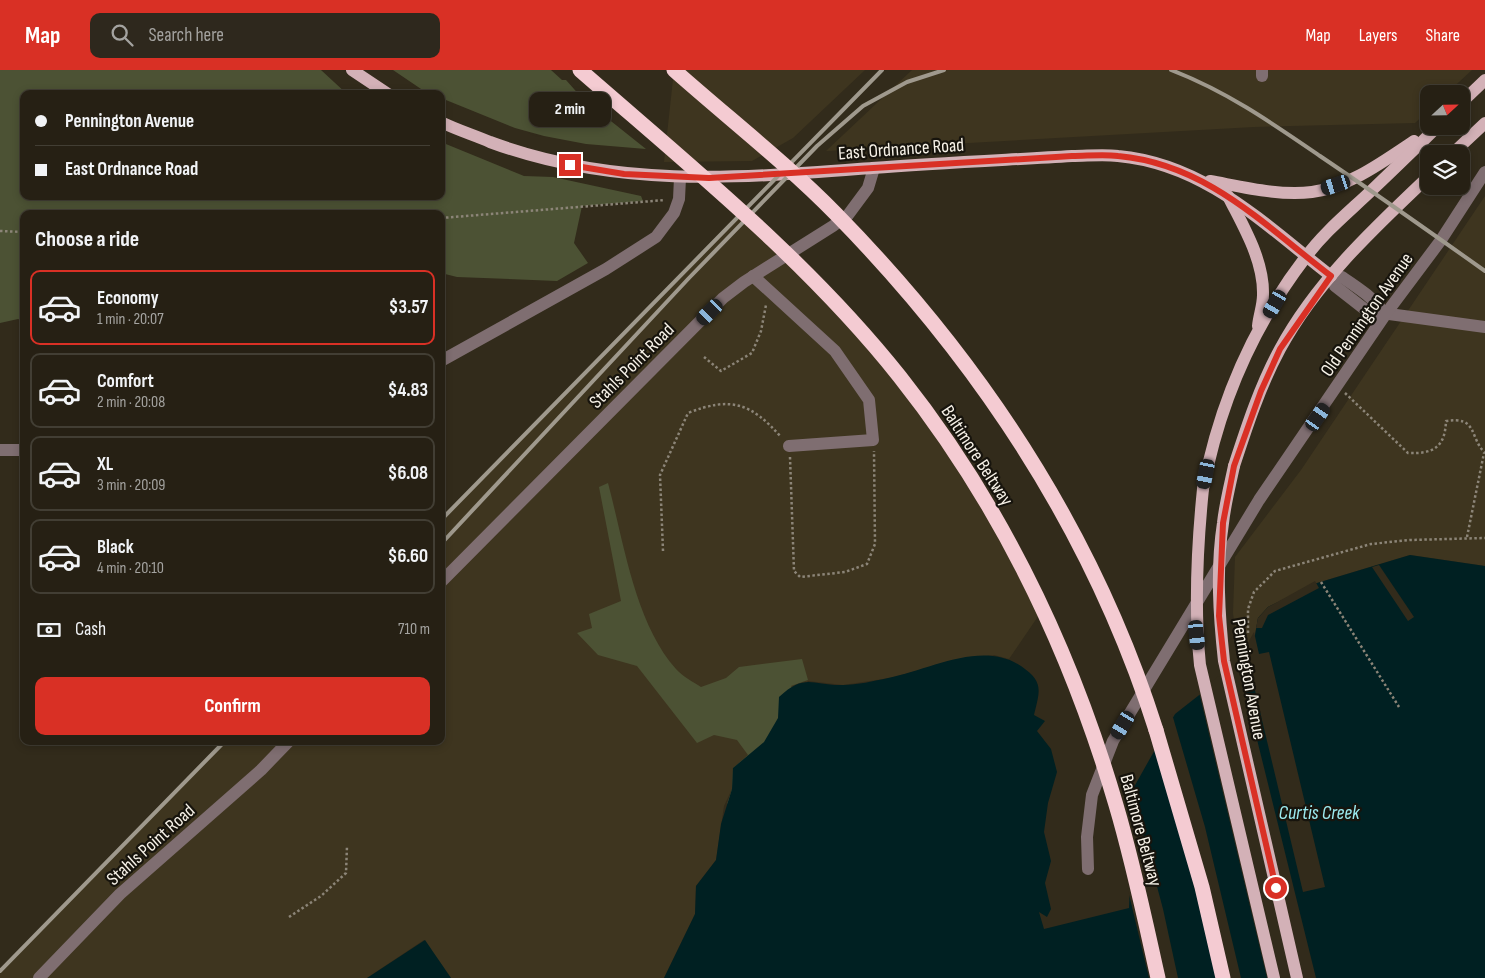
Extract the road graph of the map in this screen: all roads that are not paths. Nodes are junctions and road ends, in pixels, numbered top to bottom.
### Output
1 (352, 70) edge
2 (580, 70) edge
3 (674, 70) edge
4 (1485, 80) edge
5 (382, 90) edge
6 (1470, 94) edge
7 (1485, 123) edge
8 (445, 124) edge
9 (1424, 135) edge
10 (1429, 135) edge
11 (1462, 145) edge
12 (874, 168) junction
13 (1485, 172) edge
14 (680, 178) junction
15 (1196, 178) junction
16 (1420, 185) edge
17 (1227, 194) junction
18 (1306, 256) junction
19 (753, 276) junction
20 (1333, 278) junction
21 (1385, 315) junction
22 (1485, 327) edge
23 (1256, 336) junction
24 (445, 359) edge
25 (789, 446) road end
26 (0, 450) edge
27 (20, 450) edge
28 (445, 578) edge
29 (285, 745) edge
30 (1088, 869) dead end
31 (39, 978) edge
32 (1158, 978) edge
33 (1223, 978) edge
34 (1274, 978) edge
35 (1297, 978) edge

1 - 5 main road
2 - 32 highway, Baltimore Beltway, bridge
3 - 33 highway, bridge
4 - 6 main road
7 - 11 main road
8 - 14 main road, East Ordnance Road
9 - 15 main road
10 - 18 main road
12 - 14 main road, East Ordnance Road
12 - 15 main road, East Ordnance Road
12 - 19 street, Stahls Point Road
13 - 21 street, Old Pennington Avenue
14 - 24 street
15 - 17 main road, East Ordnance Road
16 - 20 main road, Pennington Avenue
17 - 18 main road, East Ordnance Road
17 - 23 main road
18 - 20 main road, East Ordnance Road
18 - 23 main road
19 - 25 street
19 - 28 street, Stahls Point Road
20 - 21 street, East Ordnance Road
20 - 35 main road, Pennington Avenue, bridge
21 - 22 street, East Ordnance Road
21 - 30 street, Old Pennington Avenue
23 - 34 main road, bridge
26 - 27 street
29 - 31 street, Stahls Point Road

